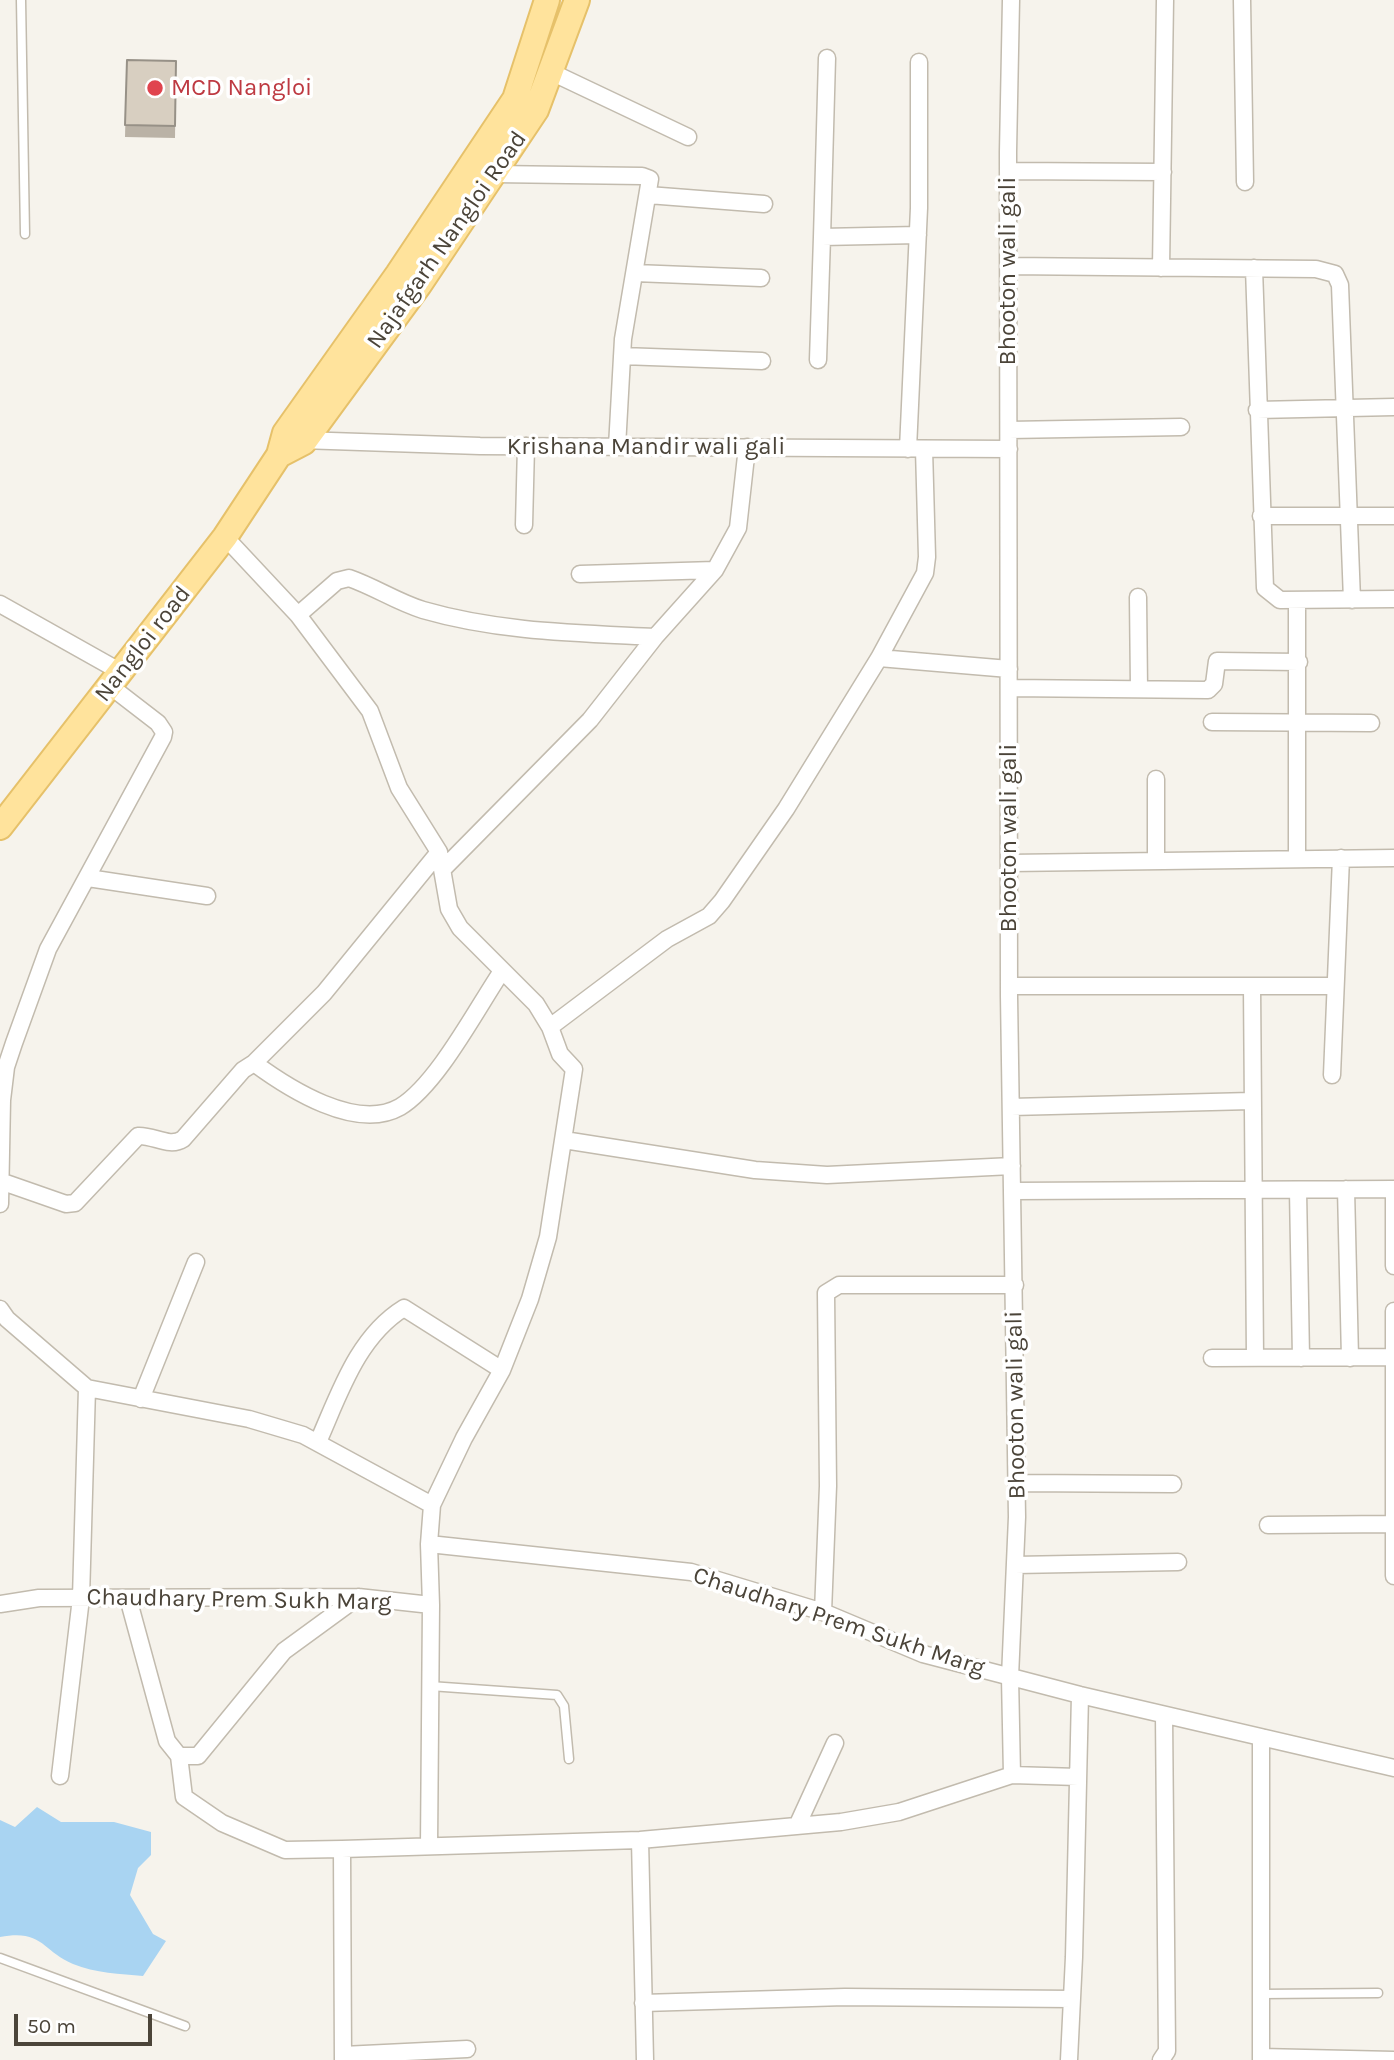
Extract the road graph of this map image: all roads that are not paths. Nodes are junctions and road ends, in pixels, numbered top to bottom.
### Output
1 (21, 0) edge
2 (547, 0) edge
3 (577, 0) edge
4 (1011, 0) edge
5 (1165, 0) edge
6 (1242, 0) edge
7 (827, 58) dead end
8 (919, 62) dead end
9 (551, 72) junction
10 (688, 137) dead end
11 (1008, 171) junction
12 (1163, 172) junction
13 (494, 174) junction
14 (1245, 182) dead end
15 (648, 195) junction
16 (764, 204) dead end
17 (25, 234) dead end
18 (918, 235) junction
19 (822, 237) junction
20 (1008, 266) junction
21 (1161, 268) junction
22 (1254, 268) junction
23 (635, 273) junction
24 (761, 278) dead end
25 (622, 356) junction
26 (818, 360) dead end
27 (762, 361) dead end
28 (1345, 407) junction
29 (1394, 407) edge
30 (1257, 410) junction
31 (1181, 427) dead end
32 (1009, 430) junction
33 (290, 443) junction
34 (526, 446) junction
35 (617, 447) junction
36 (747, 447) junction
37 (916, 449) junction
38 (1009, 449) junction
39 (1261, 516) junction
40 (1349, 516) junction
41 (1394, 516) edge
42 (524, 525) dead end
43 (225, 537) junction
44 (715, 570) junction
45 (580, 574) dead end
46 (1138, 597) dead end
47 (1394, 599) edge
48 (1297, 600) junction
49 (1352, 600) junction
50 (0, 604) edge
51 (298, 615) junction
52 (655, 637) junction
53 (879, 658) junction
54 (1299, 662) junction
55 (1009, 669) junction
56 (116, 679) junction
57 (1009, 688) junction
58 (1139, 690) junction
59 (1212, 722) dead end
60 (1299, 722) junction
61 (1371, 723) dead end
62 (1156, 779) dead end
63 (0, 827) edge
64 (439, 852) junction
65 (1394, 858) edge
66 (1297, 859) junction
67 (1341, 859) junction
68 (1156, 861) junction
69 (1009, 863) junction
70 (442, 870) junction
71 (88, 878) junction
72 (207, 896) dead end
73 (502, 971) junction
74 (1009, 986) junction
75 (1252, 986) junction
76 (1334, 986) junction
77 (550, 1027) junction
78 (254, 1063) junction
79 (1332, 1075) dead end
80 (1, 1099) edge
81 (1251, 1101) junction
82 (1011, 1107) junction
83 (564, 1140) junction
84 (1012, 1166) junction
85 (3, 1182) junction
86 (1346, 1189) junction
87 (1252, 1190) junction
88 (1298, 1190) junction
89 (1013, 1191) junction
90 (0, 1204) edge
91 (196, 1262) dead end
92 (1394, 1266) edge
93 (1015, 1285) junction
94 (0, 1309) edge
95 (1394, 1311) edge
96 (1301, 1357) junction
97 (1394, 1357) edge
98 (1212, 1358) dead end
99 (1255, 1358) junction
100 (1350, 1358) junction
101 (502, 1370) junction
102 (87, 1388) junction
103 (141, 1399) junction
104 (318, 1442) junction
105 (1017, 1483) junction
106 (1173, 1484) dead end
107 (432, 1505) junction
108 (1393, 1524) edge
109 (1268, 1525) dead end
110 (429, 1544) junction
111 (1178, 1562) dead end
112 (1015, 1565) junction
113 (1394, 1569) edge
114 (1394, 1576) edge
115 (358, 1597) junction
116 (81, 1598) junction
117 (128, 1598) junction
118 (0, 1604) edge
119 (430, 1605) junction
120 (823, 1612) junction
121 (1010, 1677) junction
122 (430, 1686) junction
123 (1080, 1695) junction
124 (1164, 1715) junction
125 (1261, 1737) junction
126 (835, 1743) dead end
127 (179, 1756) junction
128 (569, 1759) dead end
129 (1394, 1768) edge
130 (1012, 1775) junction
131 (60, 1776) dead end
132 (1078, 1777) junction
133 (797, 1826) junction
134 (640, 1840) junction
135 (429, 1846) junction
136 (342, 1849) junction
137 (0, 1958) edge
138 (1377, 1993) dead end
139 (1261, 1994) junction
140 (1072, 1999) junction
141 (643, 2003) junction
142 (185, 2026) dead end
143 (467, 2049) dead end
144 (343, 2058) edge
145 (1261, 2058) edge
146 (645, 2060) edge
147 (1069, 2060) edge
148 (1161, 2060) edge
149 (1394, 2060) edge

1 - 17 lane
2 - 33 main road
3 - 9 main road, Najafgarh Nangloi Road
4 - 11 street, Bhooton wali gali
5 - 12 street
6 - 14 street
7 - 19 street
8 - 18 street
9 - 10 street
9 - 13 main road, Najafgarh Nangloi Road
11 - 12 street
11 - 20 street, Bhooton wali gali
12 - 21 street
13 - 15 street
13 - 33 main road, Najafgarh Nangloi Road
15 - 16 street
15 - 23 street
18 - 19 street
18 - 37 street
19 - 26 street
20 - 21 street
20 - 32 street, Bhooton wali gali
21 - 22 street
22 - 28 street
22 - 30 street
23 - 24 street
23 - 25 street
25 - 27 street
25 - 35 street
28 - 29 street
28 - 30 street
28 - 40 street
30 - 39 street
31 - 32 street
32 - 38 street, Bhooton wali gali
33 - 34 street, Krishana Mandir wali gali
33 - 43 main road, Nangloi road
34 - 35 street, Krishana Mandir wali gali
34 - 42 street
35 - 36 street, Krishana Mandir wali gali
36 - 37 street, Krishana Mandir wali gali
36 - 44 street
37 - 38 street, Krishana Mandir wali gali
37 - 53 street
38 - 55 street, Bhooton wali gali
39 - 40 street
39 - 48 street
40 - 41 street
40 - 49 street
43 - 51 street
43 - 56 main road, Nangloi road
44 - 45 street
44 - 52 street
46 - 58 street
47 - 49 street
48 - 49 street
48 - 54 street
50 - 56 street
51 - 52 street
51 - 64 street
52 - 70 street
53 - 55 street
53 - 77 street
54 - 58 street
54 - 60 street
55 - 57 street, Bhooton wali gali
56 - 63 main road, Nangloi road
56 - 71 street
57 - 58 street
57 - 69 street, Bhooton wali gali
59 - 60 street
60 - 61 street
60 - 66 street
62 - 68 street
64 - 70 street
64 - 78 street
65 - 67 street
66 - 67 street
66 - 68 street
67 - 76 street
68 - 69 street
69 - 74 street, Bhooton wali gali
70 - 73 street
71 - 72 street
71 - 80 street
73 - 77 street
73 - 78 street
74 - 75 street
74 - 82 street, Bhooton wali gali
75 - 76 street
75 - 81 street
76 - 79 street
77 - 83 street
78 - 85 street
80 - 85 street
81 - 82 street
81 - 87 street
82 - 84 street, Bhooton wali gali
83 - 84 street
83 - 101 street
84 - 89 street, Bhooton wali gali
85 - 90 street
86 - 88 street
86 - 92 street
86 - 100 street
87 - 88 street
87 - 89 street
87 - 99 street
88 - 96 street
89 - 93 street, Bhooton wali gali
91 - 103 street
93 - 105 street, Bhooton wali gali
93 - 120 street
94 - 102 street
95 - 97 street
96 - 99 street
96 - 100 street
97 - 100 street
97 - 108 street
98 - 99 street
101 - 104 street
101 - 107 street
102 - 103 street
102 - 116 street
103 - 104 street
104 - 107 street
105 - 106 street
105 - 112 street, Bhooton wali gali
107 - 110 street
108 - 109 street
108 - 113 street
110 - 119 street
110 - 120 street, Chaudhary Prem Sukh Marg
111 - 112 street
112 - 121 street, Bhooton wali gali
113 - 114 street
115 - 117 street, Chaudhary Prem Sukh Marg
115 - 119 street, Chaudhary Prem Sukh Marg
115 - 127 street
116 - 117 street, Chaudhary Prem Sukh Marg
116 - 118 street, Chaudhary Prem Sukh Marg
116 - 131 street
117 - 127 street
119 - 122 street
120 - 121 street, Chaudhary Prem Sukh Marg
121 - 123 street, Chaudhary Prem Sukh Marg
121 - 130 street, Bhooton wali gali
122 - 128 lane
122 - 135 street
123 - 124 street, Chaudhary Prem Sukh Marg
123 - 132 street
124 - 125 street, Chaudhary Prem Sukh Marg
124 - 148 street
125 - 129 street, Chaudhary Prem Sukh Marg
125 - 139 street
126 - 133 street
127 - 136 street
130 - 132 street
130 - 133 street
132 - 140 street
133 - 134 street
134 - 135 street
134 - 141 street
135 - 136 street
136 - 144 street
137 - 142 lane
138 - 139 lane
139 - 145 street
140 - 141 street
140 - 147 street
141 - 146 street
143 - 144 street
145 - 149 street

